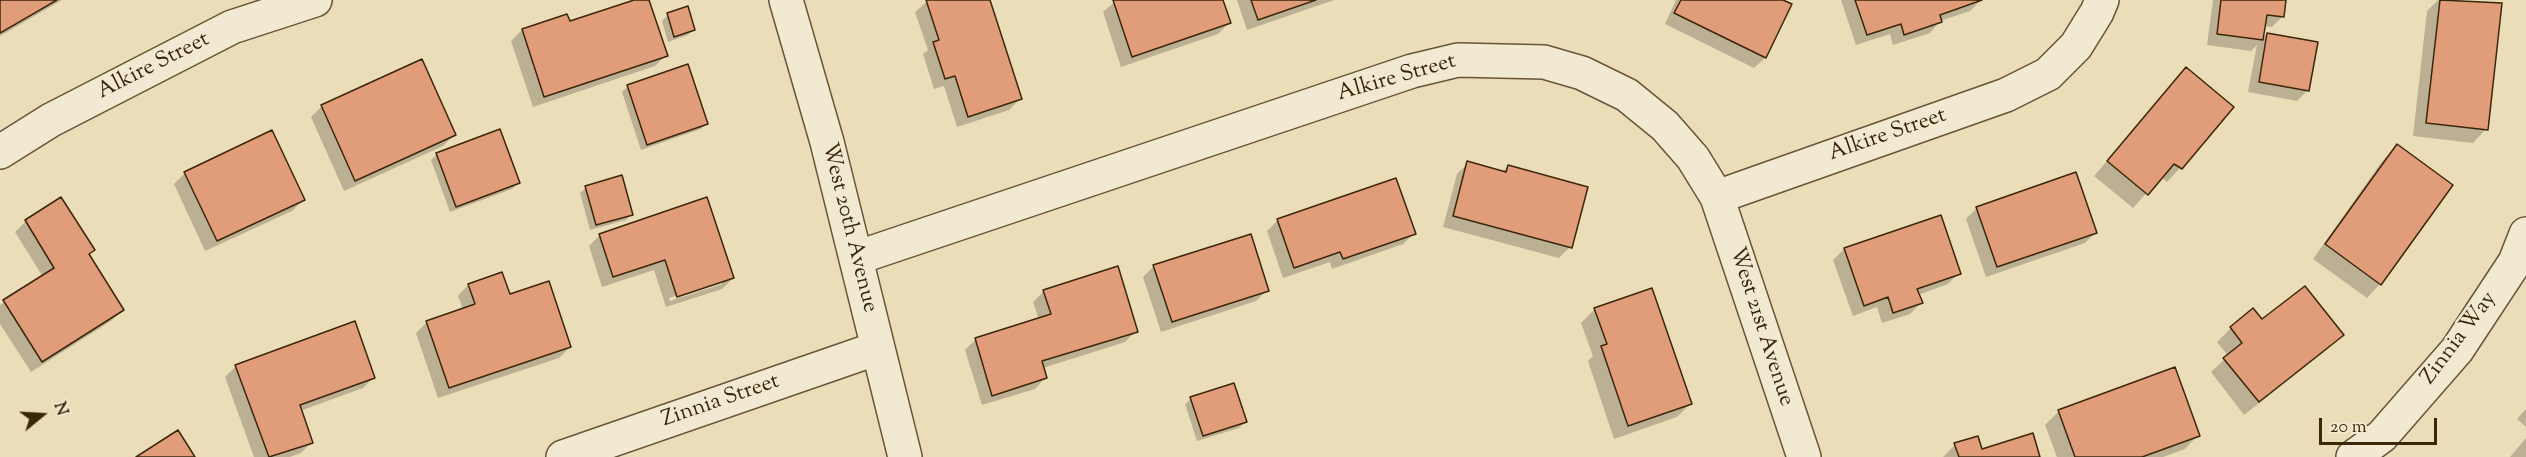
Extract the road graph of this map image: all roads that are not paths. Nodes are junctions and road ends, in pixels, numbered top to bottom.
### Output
1 (315, 0) edge
2 (786, 0) edge
3 (2102, 0) edge
4 (0, 152) edge
5 (1717, 197) junction
6 (2526, 234) edge
7 (856, 258) junction
8 (878, 348) junction
9 (563, 457) edge
10 (905, 457) edge
11 (1804, 457) edge
12 (2354, 457) edge

1 - 4 street, Alkire Street
2 - 7 street, West 20th Avenue
3 - 5 street, Alkire Street
5 - 7 street, Alkire Street
5 - 11 street, West 21st Avenue
6 - 12 street, Zinnia Way
7 - 8 street, West 20th Avenue
8 - 9 street, Zinnia Street
8 - 10 street, West 20th Avenue

